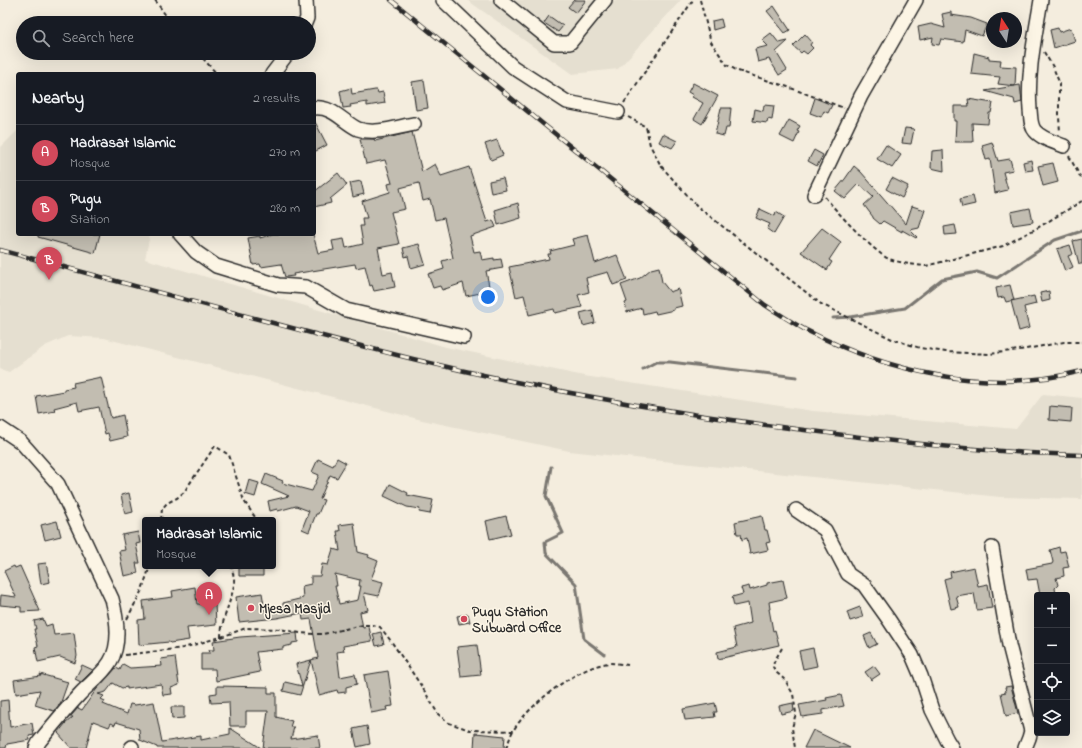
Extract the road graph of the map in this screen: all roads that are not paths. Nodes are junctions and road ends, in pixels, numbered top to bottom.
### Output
1 (306, 0) edge
2 (443, 0) edge
3 (501, 0) edge
4 (605, 0) edge
5 (916, 0) edge
6 (1041, 0) edge
7 (307, 16) edge
8 (283, 60) edge
9 (274, 72) edge
10 (316, 108) edge
11 (618, 112) road end
12 (414, 124) dead end
13 (1064, 146) road end
14 (816, 191) road end
15 (181, 236) edge
16 (464, 337) dead end
17 (0, 428) edge
18 (796, 510) dead end
19 (992, 548) dead end
20 (946, 745) edge
21 (36, 748) edge
22 (1025, 748) edge

1 - 7 street
2 - 11 street
3 - 4 street
5 - 14 street
6 - 13 street
8 - 9 street
10 - 12 street
15 - 16 street
17 - 21 street
18 - 20 street
19 - 22 street

